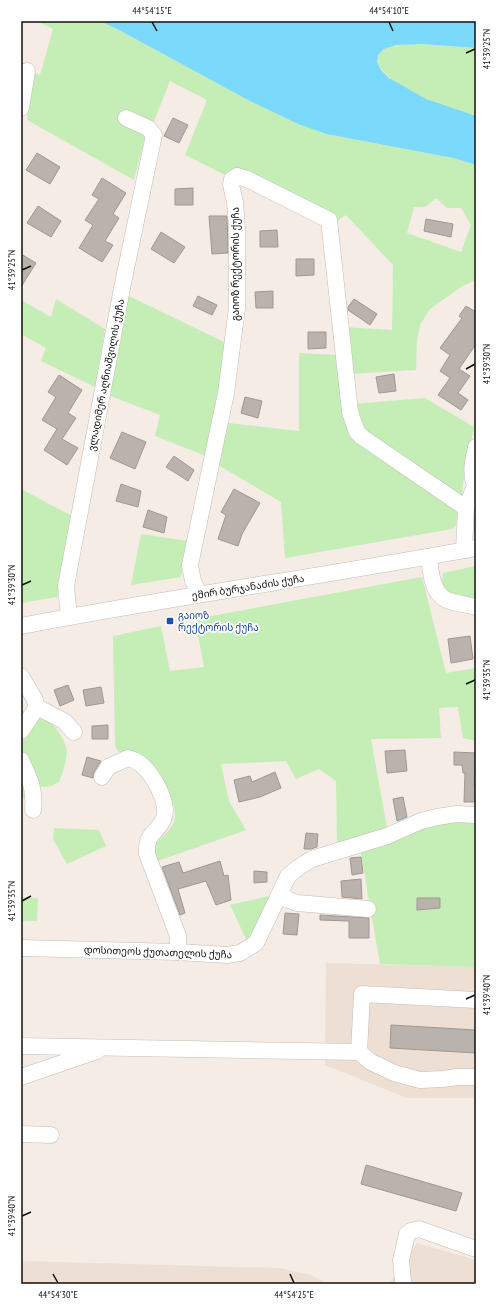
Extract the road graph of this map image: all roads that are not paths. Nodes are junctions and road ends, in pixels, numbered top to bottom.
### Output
1 (27, 71) dead end
2 (21, 108) edge
3 (126, 118) dead end
4 (476, 447) edge
5 (475, 486) edge
6 (466, 508) junction
7 (470, 549) edge
8 (429, 557) junction
9 (199, 594) junction
10 (476, 607) edge
11 (69, 617) junction
12 (21, 626) edge
13 (21, 676) edge
14 (37, 707) junction
15 (21, 732) edge
16 (74, 732) dead end
17 (21, 760) edge
18 (102, 777) dead end
19 (33, 810) dead end
20 (476, 815) edge
21 (279, 895) junction
22 (368, 909) dead end
23 (21, 948) edge
24 (178, 952) junction
25 (476, 1000) edge
26 (21, 1046) edge
27 (108, 1048) junction
28 (359, 1052) junction
29 (21, 1077) edge
30 (476, 1077) edge
31 (21, 1134) edge
32 (51, 1134) dead end
33 (476, 1249) edge
34 (404, 1284) edge

1 - 2 street
3 - 11 street, ვლადიმერ აღნიაშვილის ქუჩა
4 - 5 street
5 - 6 street
6 - 7 street
6 - 9 street, გაიოზ რექტორის ქუჩა
7 - 8 street, ემირ ბურჯანაძის ქუჩა
8 - 9 street, ემირ ბურჯანაძის ქუჩა
8 - 10 street
9 - 11 street, ემირ ბურჯანაძის ქუჩა
11 - 12 street, ემირ ბურჯანაძის ქუჩა
13 - 14 street
14 - 15 street
14 - 16 street
17 - 19 street
18 - 24 street
20 - 21 street, დოსითეოს ქუთათელის ქუჩა
21 - 22 street
21 - 24 street, დოსითეოს ქუთათელის ქუჩა
23 - 24 street, დოსითეოს ქუთათელის ქუჩა
25 - 28 street
26 - 27 street
27 - 28 street
27 - 29 street
28 - 30 street
31 - 32 street
33 - 34 street

